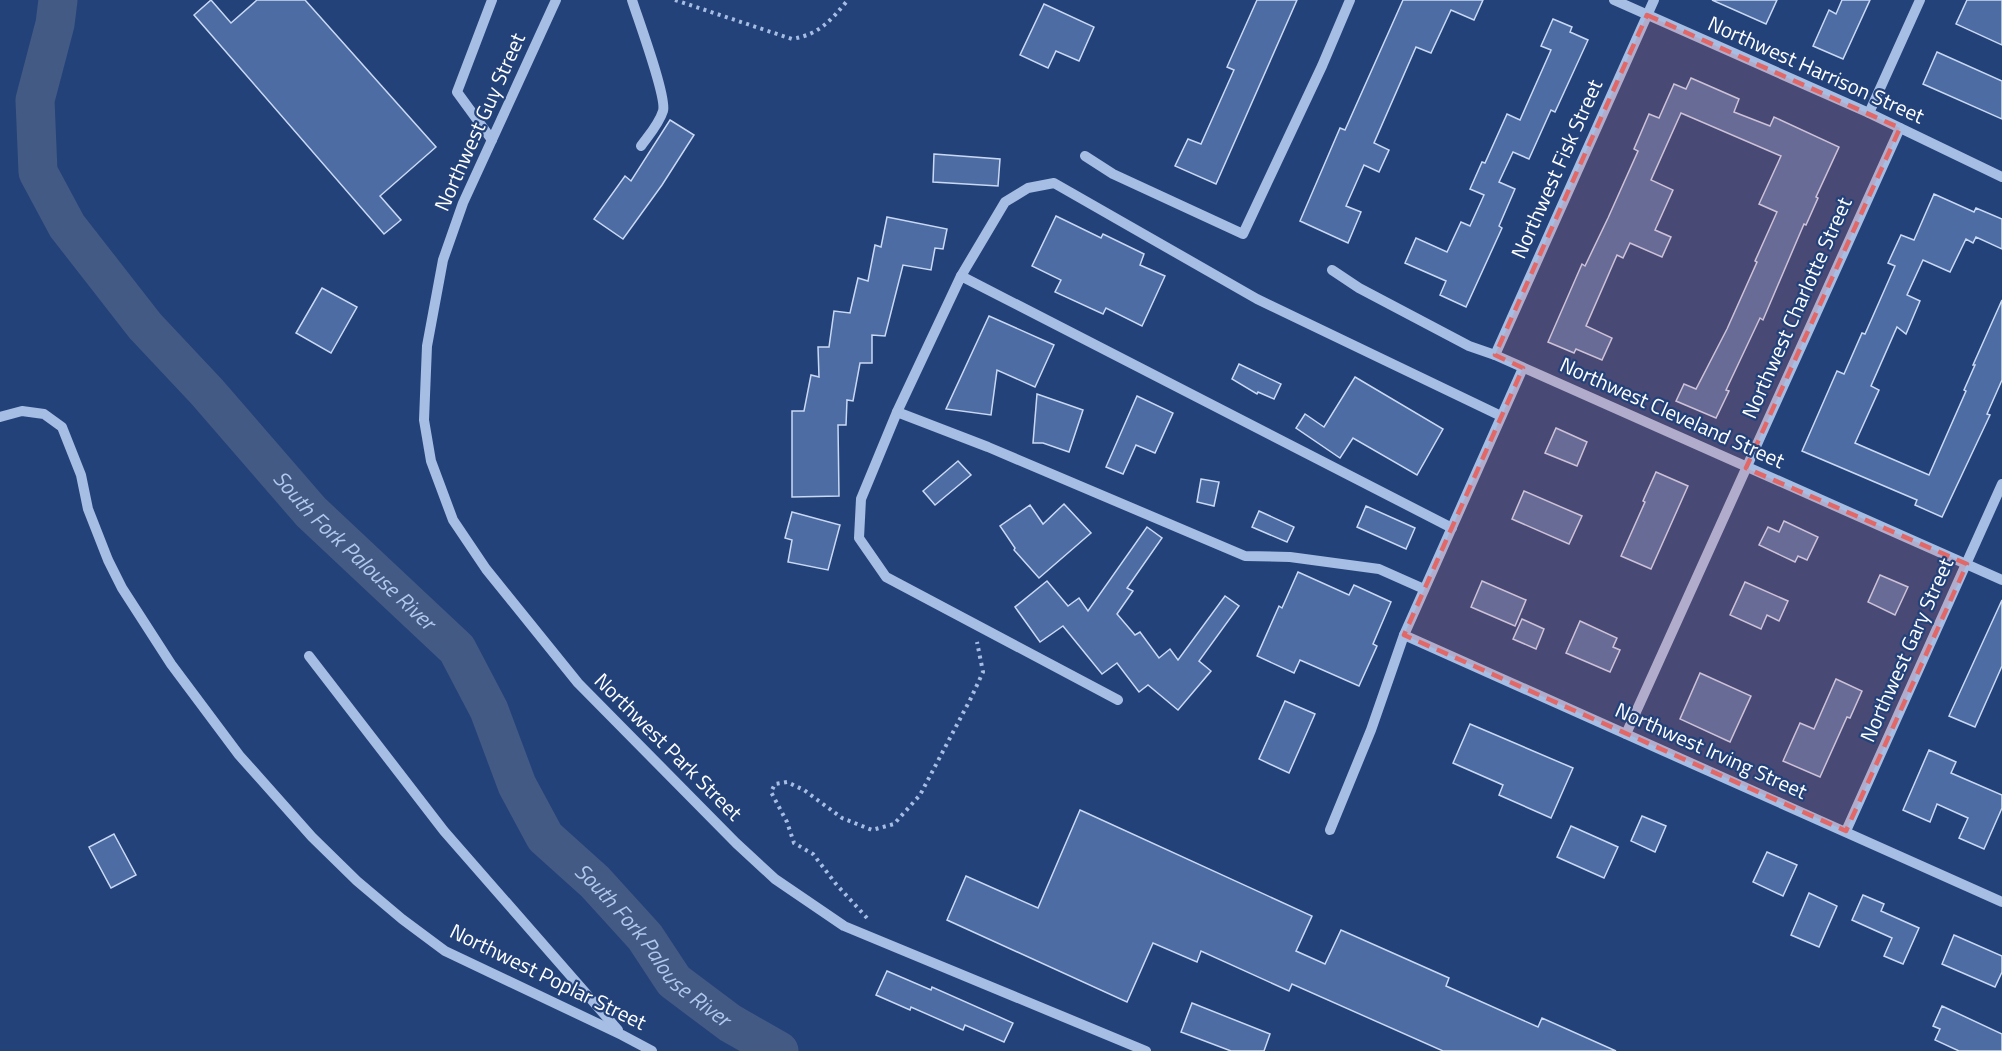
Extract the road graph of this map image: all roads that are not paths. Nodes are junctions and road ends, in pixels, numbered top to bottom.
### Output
1 (492, 0) edge
2 (556, 0) edge
3 (632, 0) edge
4 (1350, 0) edge
5 (1614, 0) edge
6 (1654, 0) edge
7 (1920, 0) edge
8 (1647, 15) junction
9 (1869, 113) junction
10 (1900, 128) junction
11 (492, 140) junction
12 (641, 147) dead end
13 (1084, 156) dead end
14 (2002, 177) edge
15 (443, 260) joint
16 (1332, 270) dead end
17 (961, 276) junction
18 (1495, 355) junction
19 (1523, 368) junction
20 (897, 412) junction
21 (1502, 416) junction
22 (0, 417) edge
23 (1746, 468) junction
24 (2002, 484) edge
25 (1452, 528) junction
26 (1967, 564) junction
27 (2002, 580) edge
28 (1424, 589) junction
29 (1404, 636) junction
30 (309, 656) dead end
31 (1118, 700) dead end
32 (1626, 734) junction
33 (1330, 830) dead end
34 (1846, 831) junction
35 (2002, 902) edge
36 (622, 1035) junction
37 (652, 1051) edge
38 (1146, 1051) edge

1 - 11 street
2 - 11 street, Northwest Guy Street
3 - 12 street
4 - 13 street
5 - 8 street, Northwest Harrison Street
6 - 8 street, Northwest Fisk Street
7 - 9 street
8 - 9 street, Northwest Harrison Street
8 - 18 street, Northwest Fisk Street
9 - 10 street, Northwest Harrison Street
10 - 14 street, Northwest Harrison Street
10 - 23 street, Northwest Charlotte Street
11 - 15 street, Northwest Guy Street
15 - 38 street, Northwest Park Street
16 - 18 street, Northwest Cleveland Street
17 - 20 street
17 - 21 street
17 - 25 street
18 - 19 street, Northwest Cleveland Street
19 - 21 street
19 - 23 street, Northwest Cleveland Street
20 - 28 street
20 - 31 street
21 - 25 street
22 - 36 street, Northwest Poplar Street
23 - 26 street, Northwest Cleveland Street
23 - 32 street, Northwest Charlotte Street
24 - 26 street, Northwest Gary Street
25 - 28 street
26 - 27 street, Northwest Cleveland Street
26 - 34 street, Northwest Gary Street
28 - 29 street
29 - 32 street, Northwest Irving Street
29 - 33 street
30 - 36 street
32 - 34 street, Northwest Irving Street
34 - 35 street, Northwest Irving Street
36 - 37 street, Northwest Poplar Street

